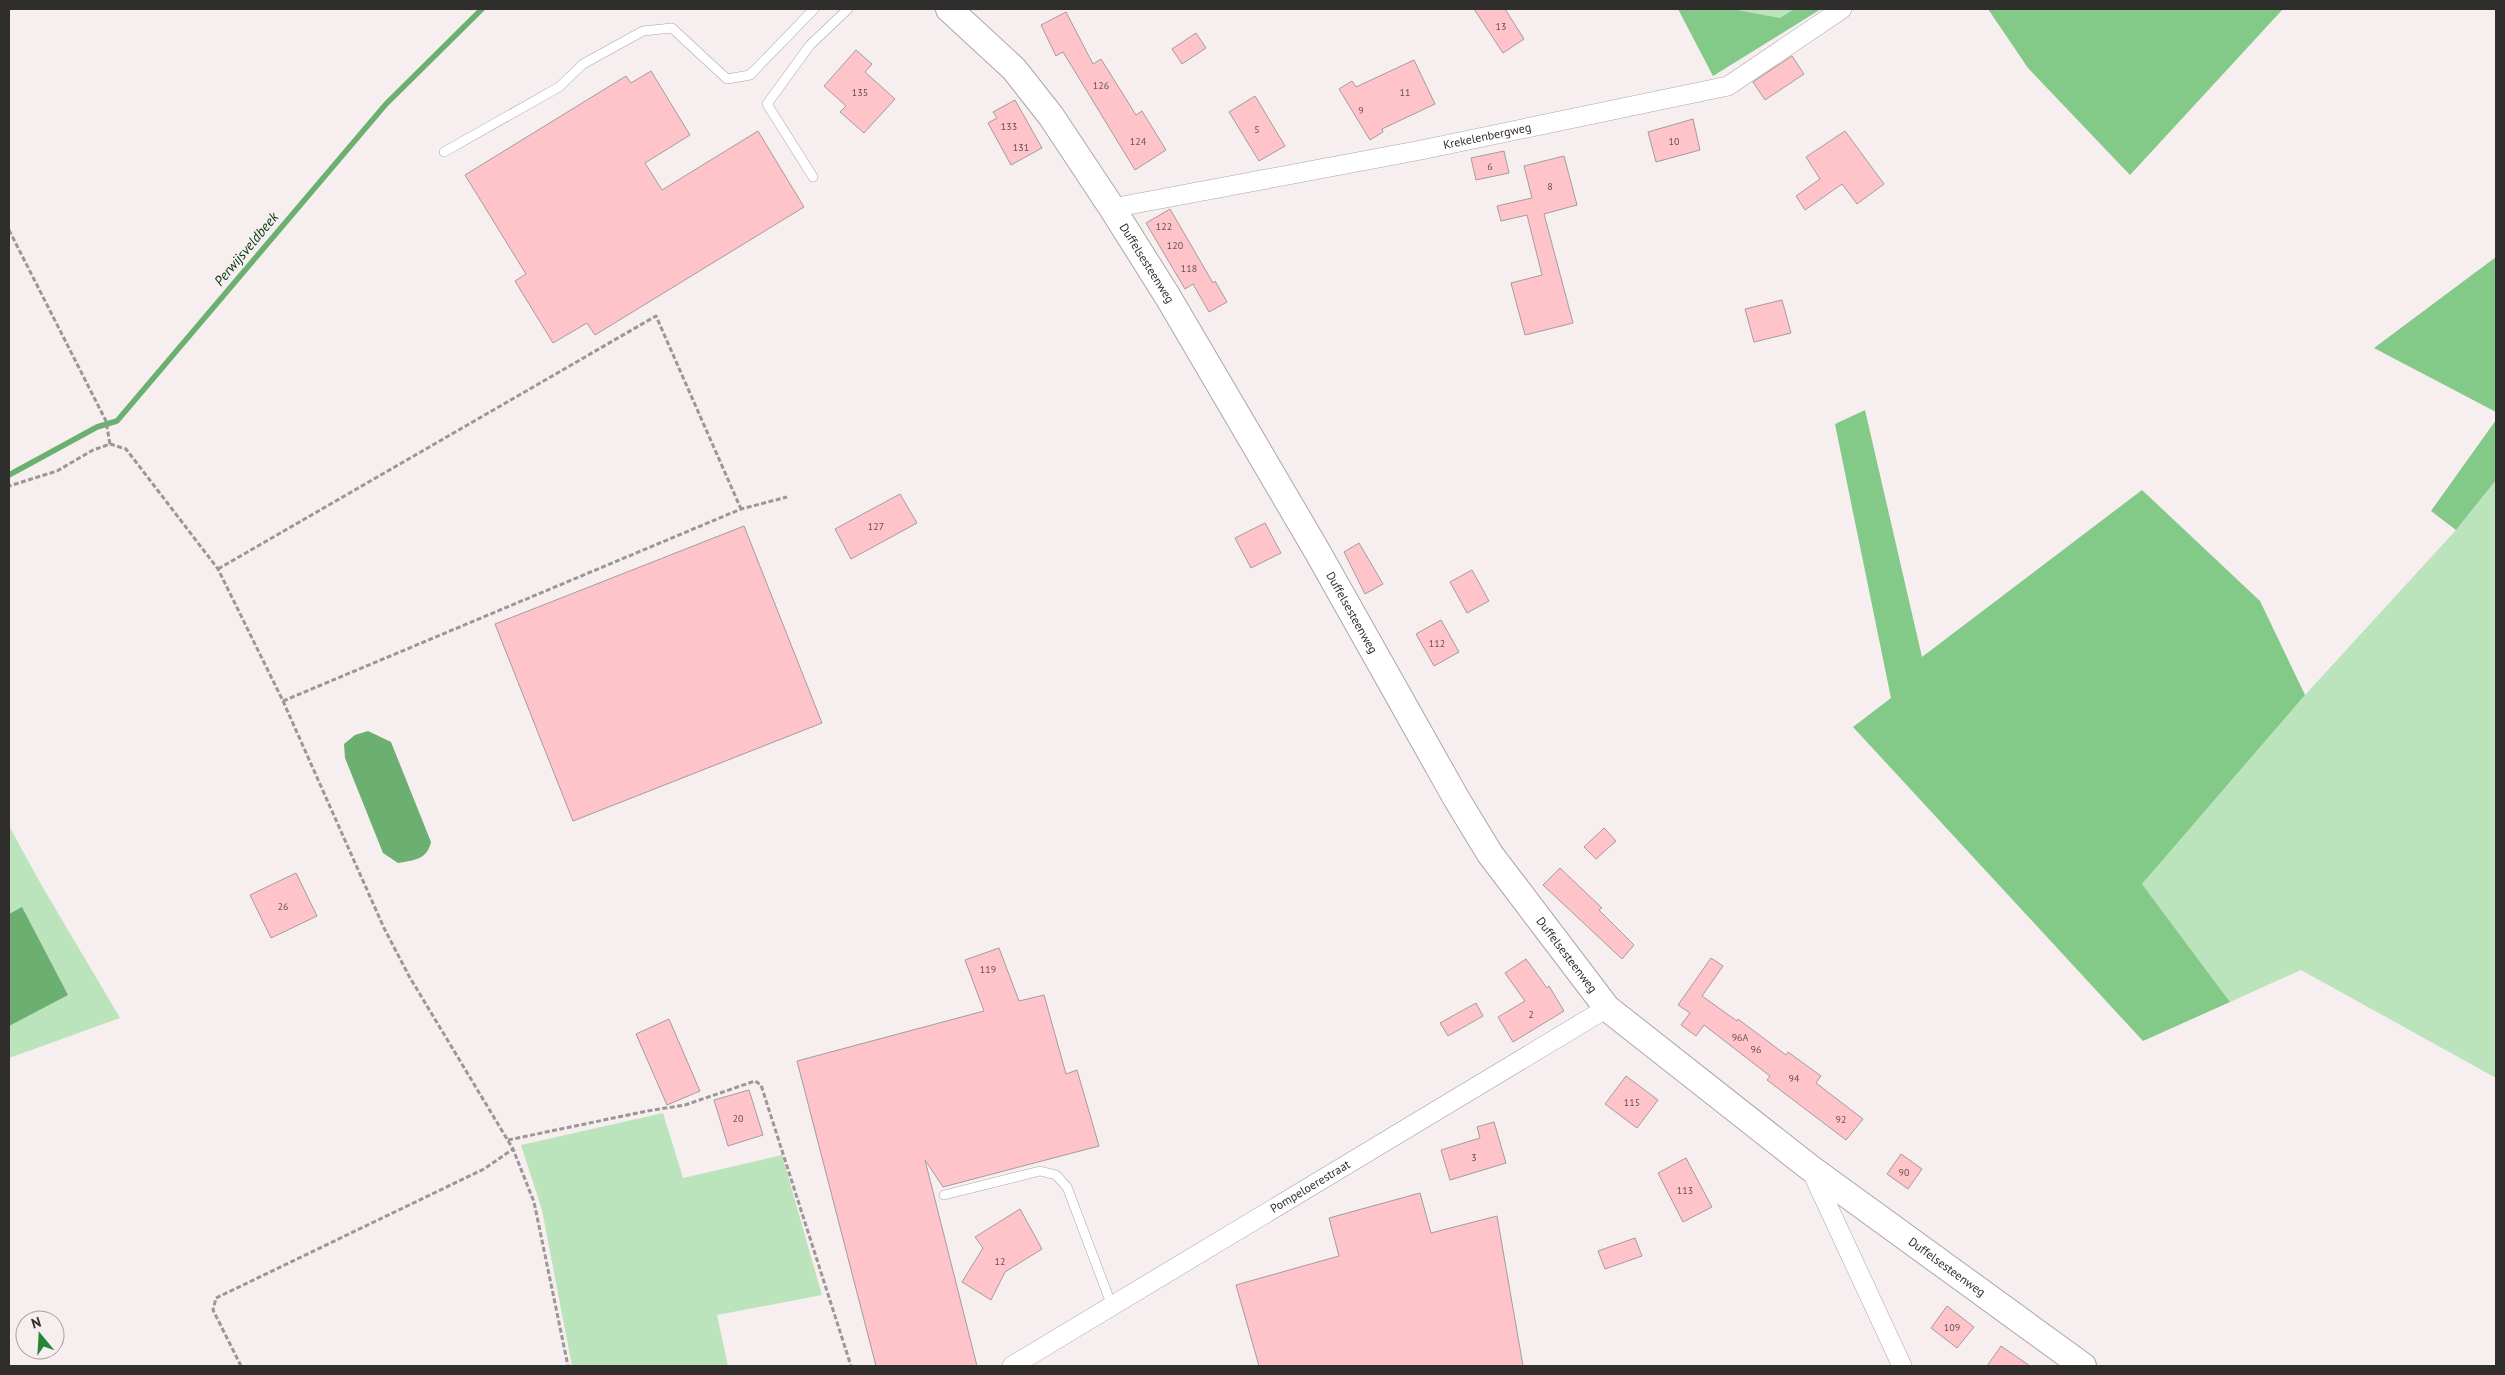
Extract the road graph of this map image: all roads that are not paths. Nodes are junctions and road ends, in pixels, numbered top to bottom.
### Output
1 (814, 9) edge
2 (848, 9) edge
3 (949, 9) edge
4 (1842, 9) edge
5 (444, 152) dead end
6 (813, 177) dead end
7 (1112, 208) junction
8 (1607, 1008) junction
9 (1809, 1167) junction
10 (944, 1194) dead end
11 (1112, 1306) junction
12 (1012, 1366) edge
13 (1902, 1366) edge
14 (2083, 1366) edge

1 - 5 lane
2 - 6 lane
3 - 7 street, Duffelsesteenweg
4 - 7 street, Krekelenbergweg
7 - 8 street, Duffelsesteenweg
8 - 9 street, Duffelsesteenweg
8 - 11 street, Pompeloerestraat
9 - 13 street, Duffelsesteenweg
9 - 14 street, Duffelsesteenweg
10 - 11 lane
11 - 12 street, Pompeloerestraat

